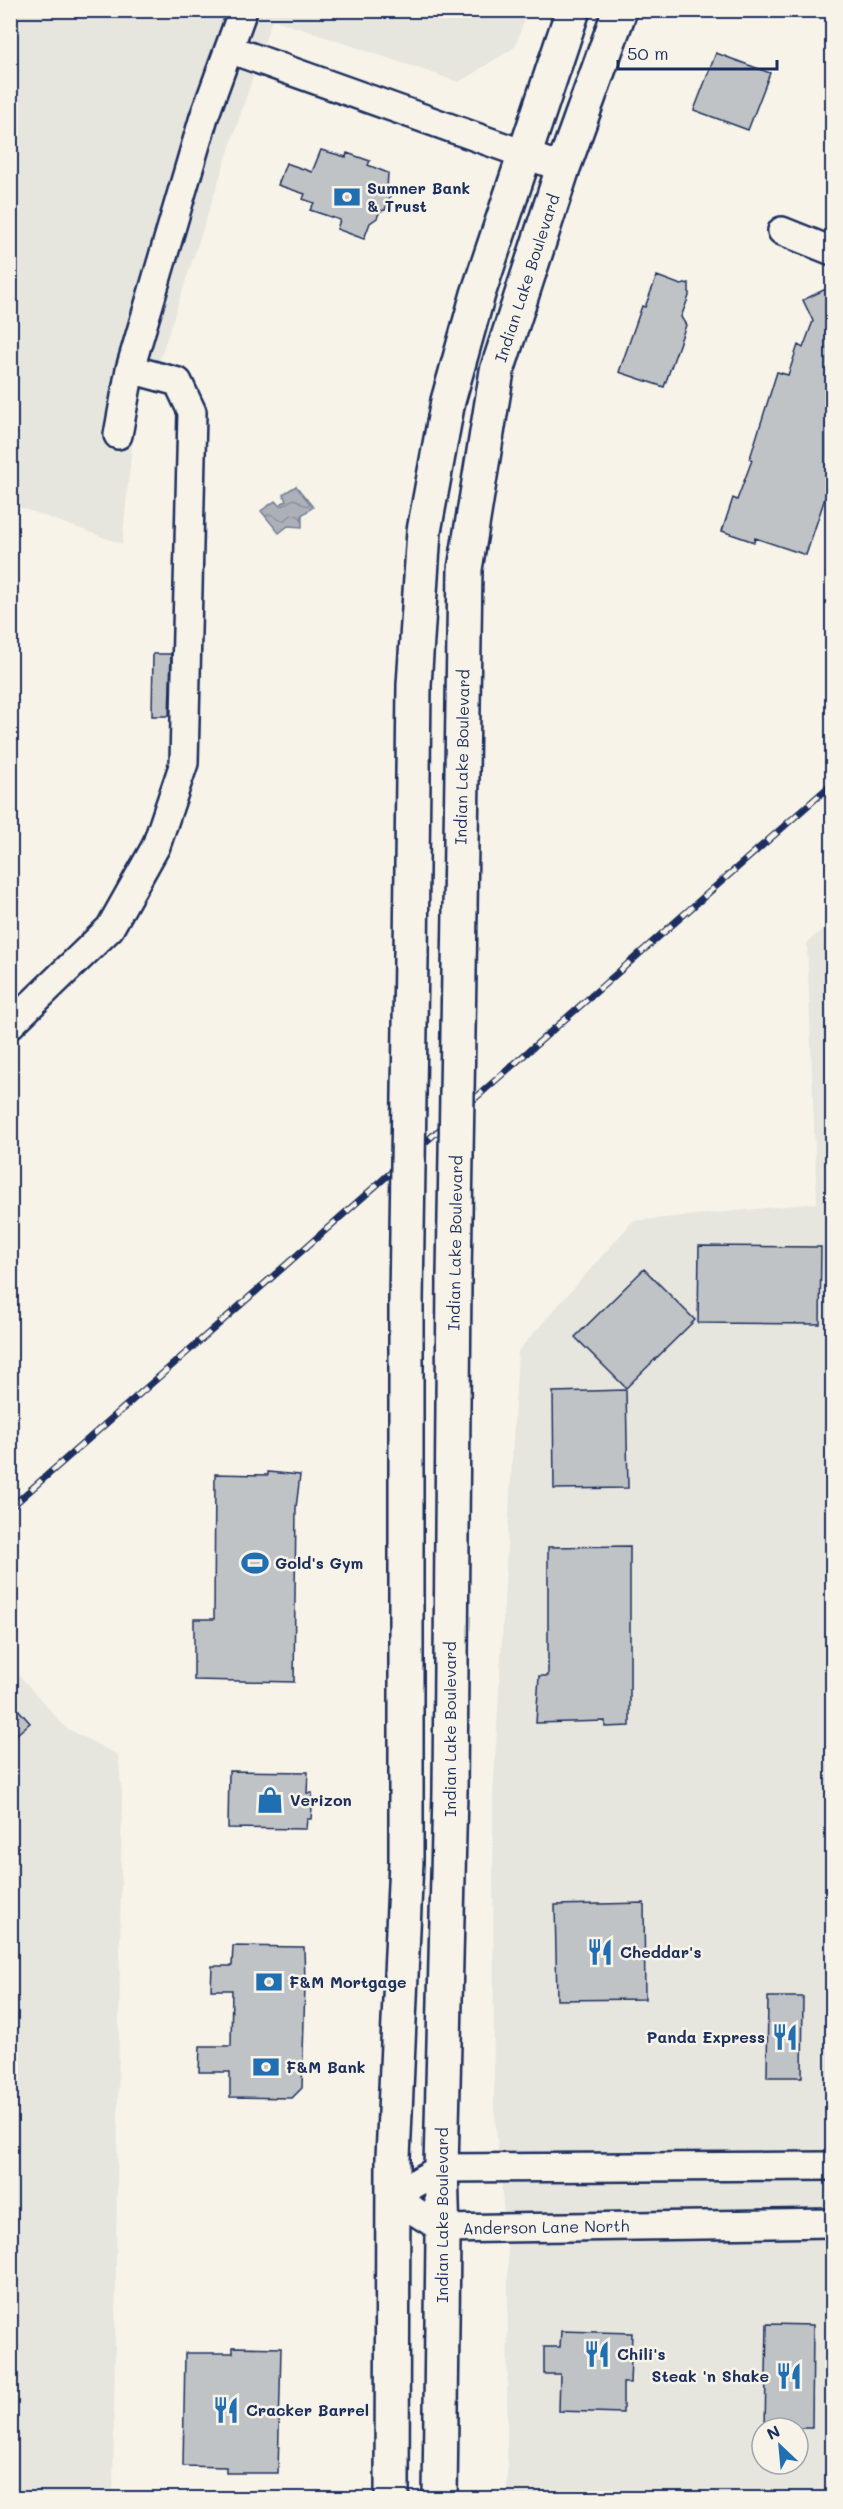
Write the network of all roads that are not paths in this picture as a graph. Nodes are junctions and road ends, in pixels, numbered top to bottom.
1 (243, 10) edge
2 (573, 10) edge
3 (620, 10) edge
4 (229, 50) junction
5 (525, 154) junction
6 (563, 168) junction
7 (782, 231) dead end
8 (832, 251) edge
9 (130, 369) junction
10 (118, 435) dead end
11 (10, 1026) edge
12 (832, 2166) edge
13 (441, 2168) junction
14 (392, 2197) junction
15 (832, 2223) edge
16 (442, 2229) junction
17 (392, 2499) edge
18 (440, 2499) edge

1 - 4 street
2 - 5 main road
3 - 6 main road, Indian Lake Boulevard
4 - 5 street
4 - 9 street
5 - 6 street
5 - 14 main road, bridge
6 - 13 main road, Indian Lake Boulevard, bridge
7 - 8 street
9 - 10 street
9 - 11 street
12 - 13 street
13 - 14 street
13 - 16 main road, Indian Lake Boulevard
14 - 16 street, Anderson Lane North
14 - 17 main road
15 - 16 street, Anderson Lane North
16 - 18 main road, Indian Lake Boulevard

